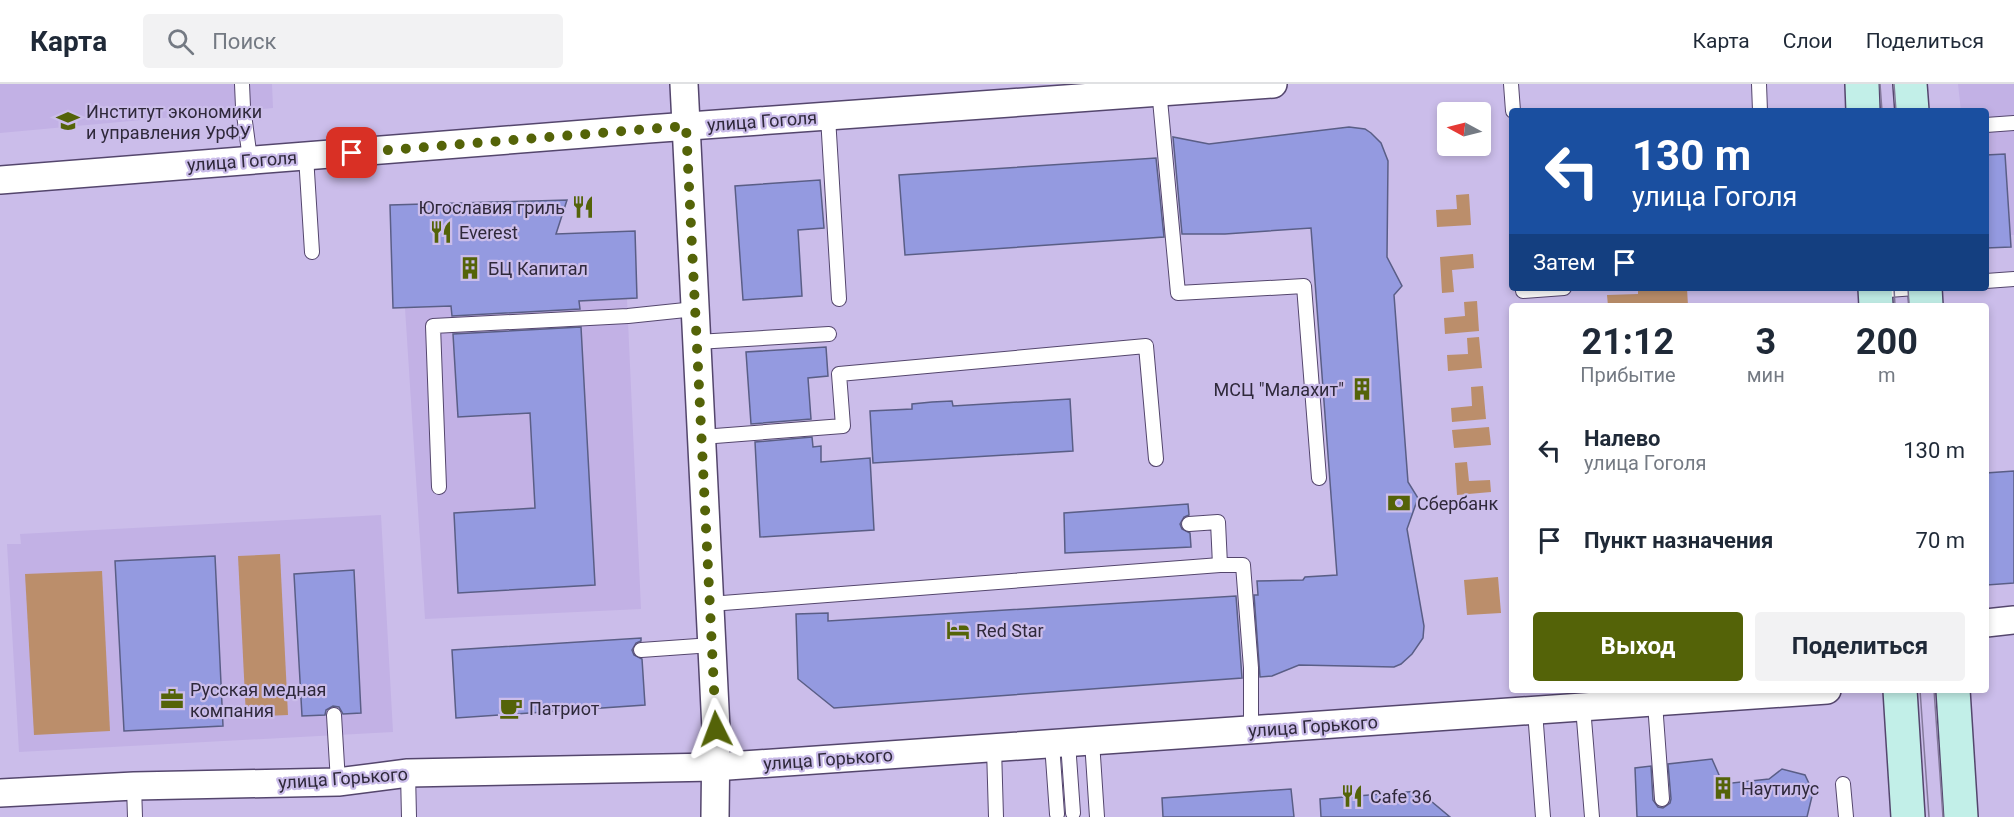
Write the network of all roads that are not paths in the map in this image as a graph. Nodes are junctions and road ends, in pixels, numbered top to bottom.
1 (242, 84) edge
2 (684, 84) edge
3 (1273, 84) edge
4 (1512, 84) edge
5 (1759, 84) edge
6 (1862, 84) edge
7 (1910, 84) edge
8 (1159, 88) edge
9 (1513, 108) edge
10 (1760, 108) edge
11 (1863, 108) edge
12 (1912, 108) edge
13 (828, 117) junction
14 (2014, 123) edge
15 (1989, 124) edge
16 (686, 126) junction
17 (306, 156) junction
18 (250, 159) junction
19 (0, 180) edge
20 (312, 252) dead end
21 (2014, 279) edge
22 (1989, 281) edge
23 (1898, 291) edge
24 (1875, 295) edge
25 (838, 299) dead end
26 (695, 309) junction
27 (829, 334) dead end
28 (697, 342) junction
29 (702, 437) junction
30 (1156, 459) dead end
31 (1318, 478) dead end
32 (439, 487) dead end
33 (1189, 524) dead end
34 (1220, 565) junction
35 (710, 604) junction
36 (2014, 620) edge
37 (1989, 623) edge
38 (712, 645) junction
39 (641, 650) dead end
40 (1745, 693) edge
41 (1900, 693) edge
42 (1953, 693) edge
43 (1690, 695) edge
44 (1655, 703) junction
45 (1583, 707) junction
46 (1535, 711) junction
47 (334, 715) dead end
48 (1251, 730) junction
49 (1071, 742) junction
50 (994, 747) junction
51 (714, 767) junction
52 (408, 773) junction
53 (338, 782) junction
54 (1844, 784) dead end
55 (134, 786) junction
56 (0, 793) edge
57 (1662, 799) dead end
58 (1073, 813) dead end
59 (1057, 814) dead end
60 (135, 817) edge
61 (409, 817) edge
62 (715, 817) edge
63 (996, 817) edge
64 (1097, 817) edge
65 (1543, 817) edge
66 (1592, 817) edge
67 (1846, 817) edge
68 (1908, 817) edge
69 (1961, 817) edge

1 - 18 lane
2 - 16 street
3 - 8 street, улица Гоголя
4 - 9 lane
5 - 10 lane
6 - 11 main road
7 - 12 main road
8 - 13 street, улица Гоголя
8 - 31 lane
13 - 16 street, улица Гоголя
13 - 25 lane
14 - 15 lane
16 - 17 street, улица Гоголя
16 - 26 street
17 - 18 street, улица Гоголя
17 - 20 lane
18 - 19 street, улица Гоголя
21 - 22 lane
23 - 24 lane
26 - 28 street
26 - 32 lane
27 - 28 lane
28 - 29 street
29 - 30 lane
29 - 35 street
33 - 34 lane
34 - 35 lane
34 - 48 lane
35 - 38 street
36 - 37 street
38 - 39 lane
38 - 51 street
40 - 43 street, улица Горького
41 - 68 main road
42 - 69 main road
43 - 44 street, улица Горького
44 - 45 street, улица Горького
44 - 57 lane
45 - 46 street, улица Горького
45 - 66 lane
46 - 48 street, улица Горького
46 - 65 lane
47 - 53 lane
48 - 49 street, улица Горького
49 - 50 street, улица Горького
49 - 58 lane
49 - 59 lane
49 - 64 lane
50 - 51 street, улица Горького
50 - 63 lane
51 - 52 street, улица Горького
51 - 62 street
52 - 53 street, улица Горького
52 - 61 lane
53 - 55 street, улица Горького
54 - 67 lane
55 - 56 street, улица Горького
55 - 60 lane

